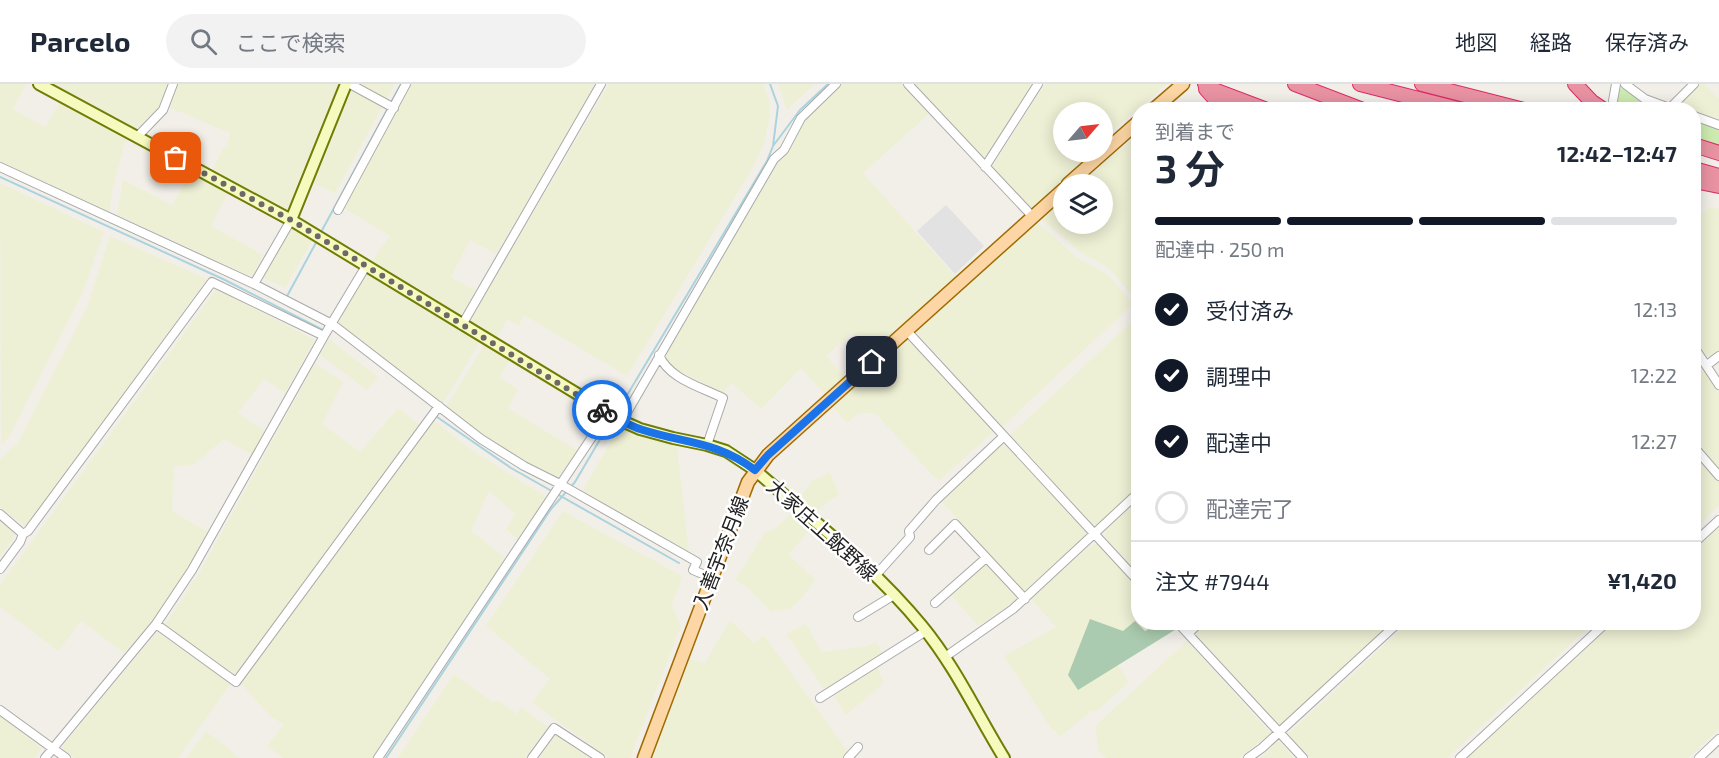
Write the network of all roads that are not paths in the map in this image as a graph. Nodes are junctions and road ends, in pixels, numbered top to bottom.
1 (39, 84) edge
2 (173, 84) edge
3 (348, 84) edge
4 (406, 84) edge
5 (601, 84) edge
6 (836, 84) edge
7 (908, 84) edge
8 (1038, 84) edge
9 (1183, 84) edge
10 (1203, 84) edge
11 (1295, 84) edge
12 (1360, 84) edge
13 (1422, 84) edge
14 (1575, 84) edge
15 (1616, 84) edge
16 (1625, 84) edge
17 (1694, 84) edge
18 (1162, 102) edge
19 (1218, 102) edge
20 (1246, 102) edge
21 (1342, 102) edge
22 (1430, 102) edge
23 (1493, 102) edge
24 (1592, 102) edge
25 (1609, 102) edge
26 (1653, 102) edge
27 (1679, 102) edge
28 (394, 108) junction
29 (1701, 119) edge
30 (1719, 125) edge
31 (1131, 131) edge
32 (137, 137) junction
33 (1701, 147) edge
34 (1719, 153) edge
35 (1701, 156) edge
36 (1719, 160) edge
37 (0, 167) edge
38 (985, 167) junction
39 (1701, 171) edge
40 (1080, 174) edge
41 (1719, 176) edge
42 (1701, 182) edge
43 (1719, 186) edge
44 (1053, 199) edge
45 (339, 210) dead end
46 (1033, 217) junction
47 (291, 220) junction
48 (366, 266) junction
49 (254, 284) junction
50 (332, 324) junction
51 (462, 325) junction
52 (906, 330) junction
53 (324, 336) junction
54 (659, 355) junction
55 (1719, 356) edge
56 (1701, 357) edge
57 (1707, 364) junction
58 (1719, 385) edge
59 (439, 406) junction
60 (608, 413) junction
61 (622, 421) junction
62 (1004, 436) junction
63 (707, 445) junction
64 (1701, 455) edge
65 (755, 470) junction
66 (1719, 476) edge
67 (560, 484) junction
68 (1131, 501) edge
69 (0, 514) edge
70 (1719, 520) edge
71 (23, 534) junction
72 (1096, 534) junction
73 (1701, 537) edge
74 (929, 550) dead end
75 (986, 558) junction
76 (0, 569) edge
77 (1131, 573) edge
78 (875, 576) junction
79 (712, 578) junction
80 (894, 595) junction
81 (1024, 599) junction
82 (935, 603) dead end
83 (858, 617) dead end
84 (156, 624) junction
85 (1184, 630) edge
86 (1192, 630) edge
87 (1390, 630) edge
88 (1599, 630) edge
89 (926, 631) junction
90 (1188, 634) junction
91 (945, 657) junction
92 (820, 698) dead end
93 (0, 710) edge
94 (1279, 732) junction
95 (1719, 739) edge
96 (858, 747) dead end
97 (53, 749) junction
98 (45, 758) edge
99 (66, 758) edge
100 (378, 758) edge
101 (532, 758) edge
102 (600, 758) edge
103 (644, 758) edge
104 (848, 758) edge
105 (1004, 758) edge
106 (1248, 758) edge
107 (1303, 758) edge
108 (1460, 758) edge
109 (1699, 758) edge

1 - 32 main road, 大家庄上飯野線
2 - 32 street
3 - 28 street
3 - 47 main road
4 - 28 street
5 - 51 street
6 - 54 street
7 - 38 street
8 - 38 street
9 - 18 main road
10 - 19 highway
10 - 20 highway
11 - 21 highway
12 - 22 highway
13 - 23 highway
14 - 24 highway
15 - 25 street
16 - 26 street
17 - 27 street
28 - 45 street
29 - 30 street
31 - 40 main road
32 - 47 main road, 大家庄上飯野線
33 - 34 highway
35 - 36 highway
37 - 49 street
38 - 46 street
39 - 41 highway
42 - 43 highway
44 - 46 main road, 入善宇奈月線
46 - 52 main road, 入善宇奈月線
47 - 48 main road, 大家庄上飯野線
47 - 49 street
48 - 50 street
48 - 51 main road, 大家庄上飯野線
49 - 50 street
50 - 53 street
50 - 59 street
51 - 60 main road, 大家庄上飯野線
52 - 62 street
52 - 65 main road, 入善宇奈月線
53 - 71 street
53 - 84 street
54 - 61 street
54 - 63 street
55 - 57 street
56 - 57 street
57 - 58 street
59 - 67 street
59 - 84 street
60 - 61 main road, 大家庄上飯野線
60 - 67 street
61 - 63 main road, 大家庄上飯野線
62 - 72 street
62 - 78 street
63 - 65 main road, 大家庄上飯野線
64 - 66 street
65 - 78 main road, 大家庄上飯野線
65 - 79 main road, 入善宇奈月線
67 - 79 street
67 - 100 street
68 - 72 street
69 - 71 street
70 - 73 street
71 - 76 street
72 - 77 street
72 - 81 street
74 - 75 street
75 - 81 street
75 - 82 street
78 - 80 main road, 大家庄上飯野線
79 - 103 main road, 入善宇奈月線
80 - 83 street
80 - 89 main road, 大家庄上飯野線
81 - 91 street
84 - 97 street
85 - 90 street
86 - 90 street
87 - 94 street
88 - 108 street
89 - 91 main road, 大家庄上飯野線
89 - 92 street
90 - 94 street
91 - 105 main road, 大家庄上飯野線
93 - 97 street
94 - 106 street
94 - 107 street
95 - 109 street
96 - 104 street
97 - 98 street
97 - 99 street
101 - 102 street

